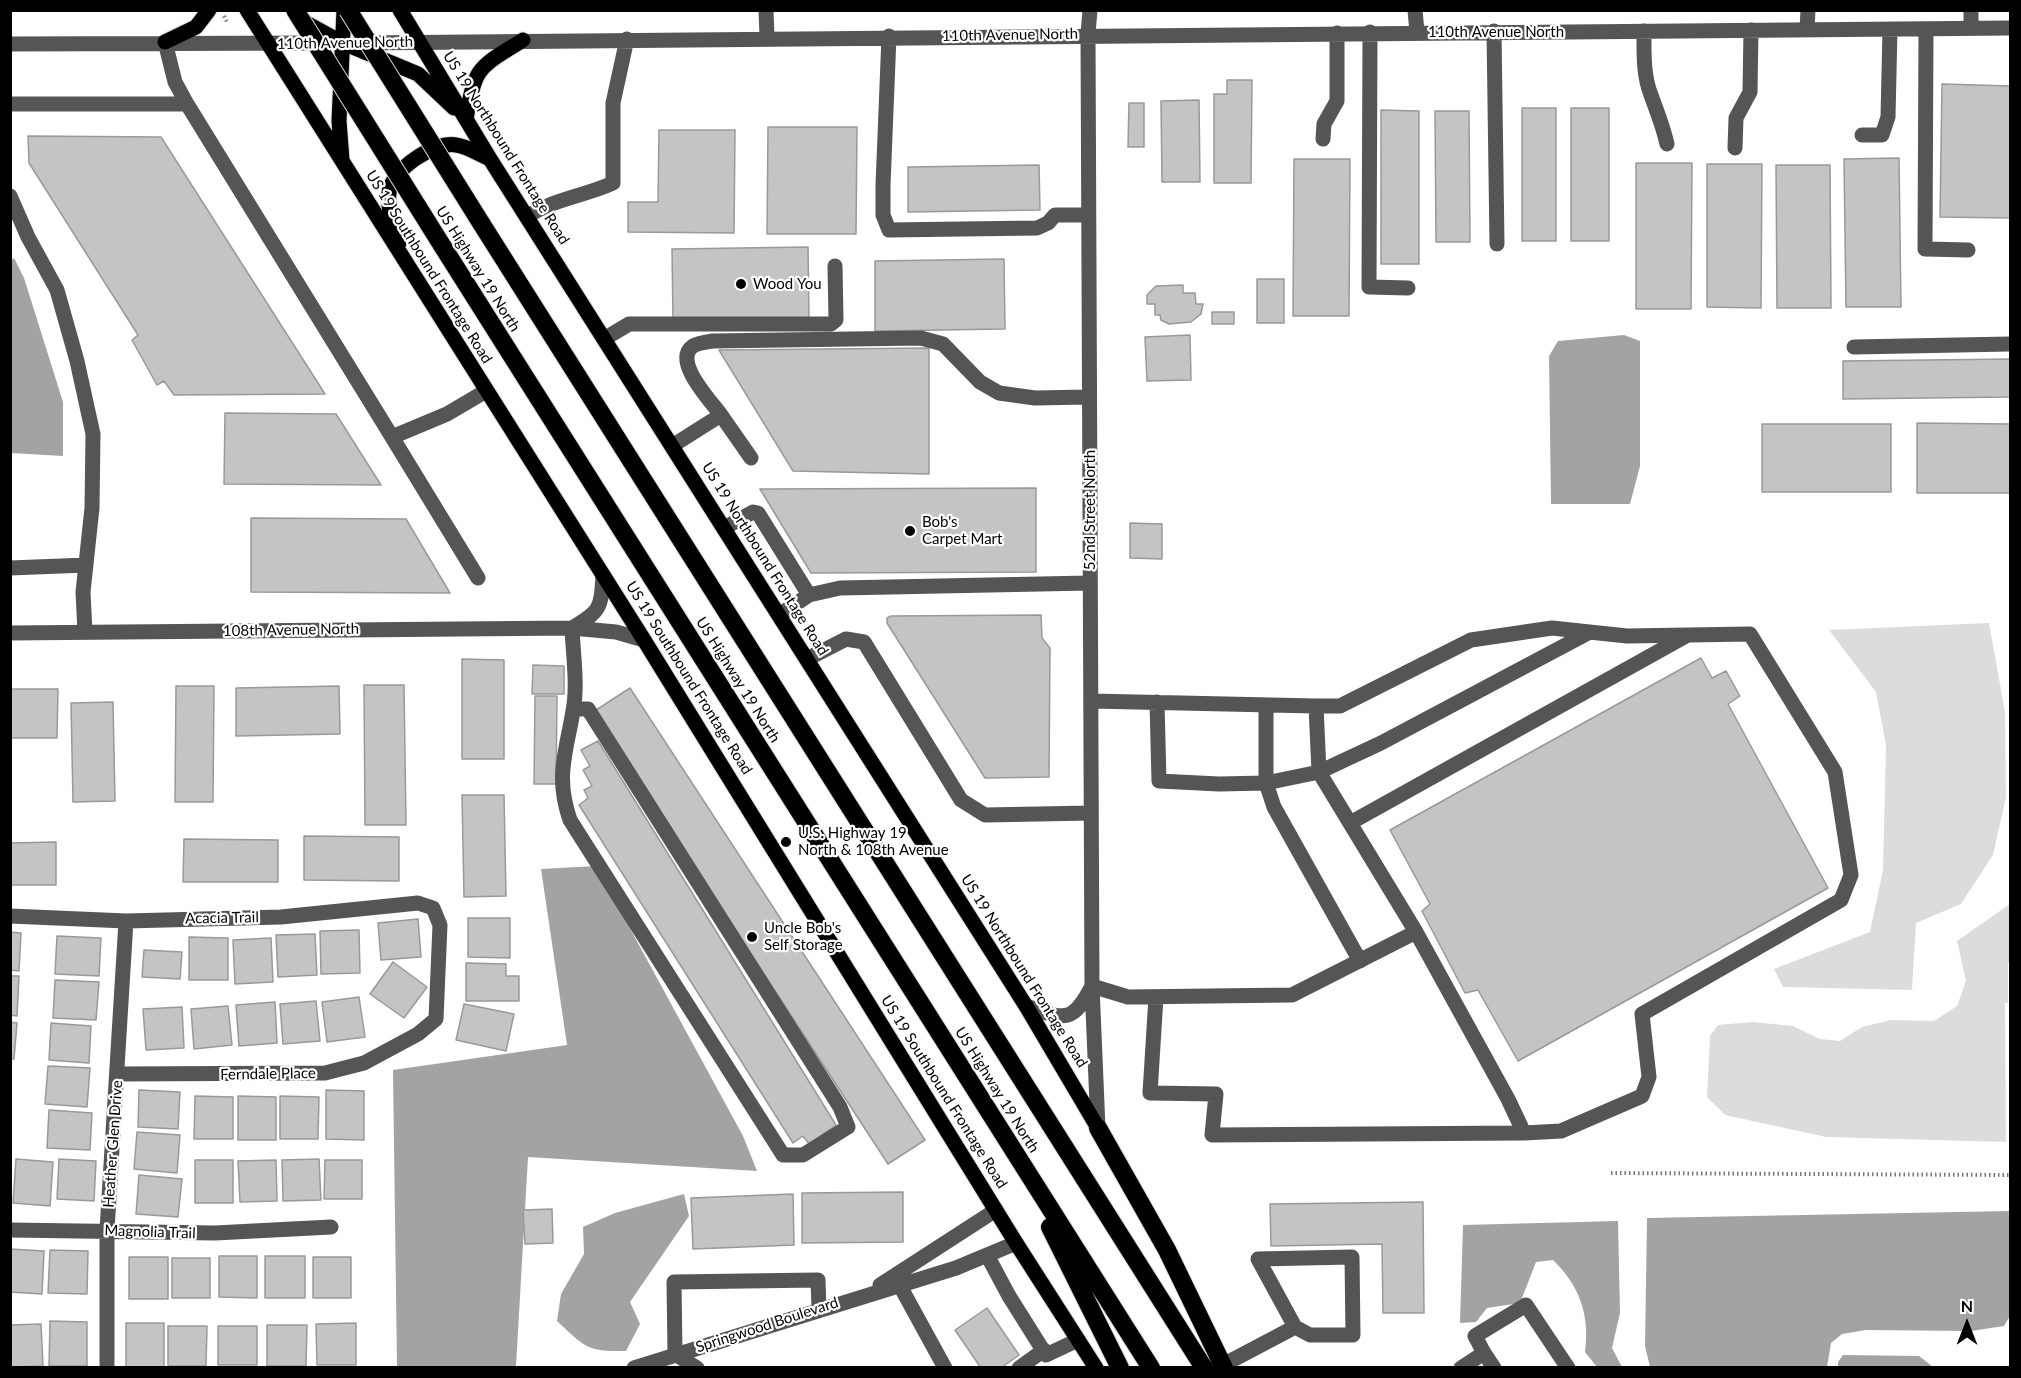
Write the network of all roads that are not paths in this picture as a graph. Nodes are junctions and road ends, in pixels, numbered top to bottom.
1 (208, 10) edge
2 (247, 10) edge
3 (287, 10) edge
4 (295, 10) edge
5 (346, 10) edge
6 (400, 10) edge
7 (766, 10) edge
8 (1090, 10) edge
9 (1415, 10) edge
10 (1808, 10) edge
11 (1971, 10) edge
12 (1971, 28) junction
13 (2010, 28) edge
14 (1807, 29) junction
15 (1890, 29) junction
16 (1926, 29) junction
17 (1644, 30) junction
18 (1751, 30) junction
19 (1370, 32) junction
20 (1417, 32) junction
21 (1494, 32) junction
22 (1337, 33) junction
23 (1088, 34) junction
24 (889, 36) junction
25 (767, 38) junction
26 (627, 39) junction
27 (523, 40) junction
28 (165, 42) junction
29 (420, 42) junction
30 (343, 43) junction
31 (10, 44) edge
32 (268, 44) junction
33 (10, 104) edge
34 (187, 104) junction
35 (466, 119) junction
36 (1862, 135) dead end
37 (1323, 139) dead end
38 (1667, 144) dead end
39 (1735, 148) dead end
40 (490, 159) junction
41 (342, 162) junction
42 (10, 196) edge
43 (1088, 215) junction
44 (527, 217) junction
45 (1497, 244) dead end
46 (1968, 250) dead end
47 (406, 265) junction
48 (835, 266) dead end
49 (1408, 288) dead end
50 (604, 339) junction
51 (2010, 344) edge
52 (1854, 347) dead end
53 (486, 391) junction
54 (1089, 397) junction
55 (721, 415) junction
56 (392, 437) junction
57 (672, 446) junction
58 (751, 458) dead end
59 (724, 528) junction
60 (86, 565) junction
61 (10, 568) edge
62 (603, 575) junction
63 (478, 578) dead end
64 (1090, 584) junction
65 (809, 595) junction
66 (779, 615) junction
67 (572, 628) junction
68 (85, 632) junction
69 (1590, 632) junction
70 (10, 633) edge
71 (1688, 635) junction
72 (644, 640) junction
73 (807, 659) junction
74 (1091, 701) junction
75 (1157, 702) junction
76 (1266, 705) junction
77 (1316, 706) junction
78 (574, 710) junction
79 (1319, 772) junction
80 (1266, 783) junction
81 (1091, 813) junction
82 (1350, 823) junction
83 (433, 908) joint
84 (10, 916) edge
85 (126, 921) junction
86 (1416, 932) junction
87 (1359, 961) junction
88 (1092, 986) junction
89 (1156, 997) junction
90 (1026, 1006) junction
91 (118, 1074) junction
92 (1098, 1128) junction
93 (1524, 1133) junction
94 (1006, 1139) junction
95 (996, 1210) junction
96 (331, 1227) dead end
97 (10, 1230) edge
98 (107, 1230) junction
99 (1016, 1243) junction
100 (987, 1255) junction
101 (899, 1284) junction
102 (867, 1294) junction
103 (819, 1309) junction
104 (1295, 1327) junction
105 (1078, 1340) junction
106 (1044, 1350) junction
107 (1484, 1353) junction
108 (675, 1354) junction
109 (1224, 1366) edge
110 (107, 1368) edge
111 (634, 1368) edge
112 (697, 1368) edge
113 (945, 1368) edge
114 (1019, 1368) edge
115 (1096, 1368) edge
116 (1120, 1368) edge
117 (1151, 1368) edge
118 (1204, 1368) edge
119 (1461, 1368) edge
120 (1494, 1368) edge
121 (1568, 1368) edge

1 - 28 main road
2 - 32 main road, US 19 Southbound Frontage Road
3 - 30 main road
4 - 94 highway, US Highway 19 North, bridge
5 - 30 main road
5 - 118 highway, US Highway 19 North, bridge
6 - 29 main road, US 19 Northbound Frontage Road
7 - 25 street
8 - 23 street, 52nd Street North
9 - 20 street
10 - 14 street
11 - 12 street
12 - 13 street, 110th Avenue North
12 - 16 street, 110th Avenue North
14 - 15 street, 110th Avenue North
14 - 18 street, 110th Avenue North
15 - 16 street, 110th Avenue North
15 - 36 street
16 - 46 street
17 - 18 street, 110th Avenue North
17 - 21 street, 110th Avenue North
17 - 38 street
18 - 39 street
19 - 20 street, 110th Avenue North
19 - 22 street, 110th Avenue North
19 - 49 street
20 - 21 street, 110th Avenue North
21 - 45 street
22 - 23 street, 110th Avenue North
22 - 37 street
23 - 24 street, 110th Avenue North
23 - 43 street, 52nd Street North
24 - 25 street, 110th Avenue North
24 - 43 street
25 - 26 street, 110th Avenue North
26 - 27 street, 110th Avenue North
26 - 44 street
27 - 29 street, 110th Avenue North
27 - 35 main road
28 - 31 street, 110th Avenue North
28 - 32 street, 110th Avenue North
28 - 34 street
29 - 30 street, 110th Avenue North
29 - 35 main road, US 19 Northbound Frontage Road
30 - 32 street, 110th Avenue North
30 - 35 main road
30 - 41 main road
32 - 41 main road, US 19 Southbound Frontage Road
33 - 34 street
34 - 56 street
35 - 40 main road, US 19 Northbound Frontage Road
40 - 44 main road, US 19 Northbound Frontage Road
40 - 47 main road
41 - 47 main road, US 19 Southbound Frontage Road
42 - 60 street
43 - 54 street, 52nd Street North
44 - 50 main road, US 19 Northbound Frontage Road
47 - 53 main road, US 19 Southbound Frontage Road
48 - 50 street
50 - 57 main road, US 19 Northbound Frontage Road
51 - 52 street
53 - 56 street
53 - 62 main road, US 19 Southbound Frontage Road
54 - 55 street
54 - 64 street, 52nd Street North
55 - 57 street
55 - 58 street
56 - 63 street
57 - 59 main road, US 19 Northbound Frontage Road
59 - 65 street
59 - 66 main road, US 19 Northbound Frontage Road
60 - 61 street
60 - 68 street
62 - 67 street
62 - 72 main road, US 19 Southbound Frontage Road
64 - 65 street
64 - 74 street, 52nd Street North
65 - 66 street
66 - 73 main road, US 19 Northbound Frontage Road
67 - 68 street, 108th Avenue North
67 - 72 street, 108th Avenue North
67 - 78 street
68 - 70 street, 108th Avenue North
69 - 71 street
69 - 77 street
69 - 79 street
71 - 82 street
71 - 93 street
72 - 95 main road, US 19 Southbound Frontage Road
73 - 81 street
73 - 90 main road, US 19 Northbound Frontage Road
74 - 75 street
74 - 81 street, 52nd Street North
75 - 76 street
75 - 80 street
76 - 77 street
76 - 80 street
77 - 79 street
78 - 78 street
79 - 80 street
79 - 82 street
80 - 87 street
81 - 88 street, 52nd Street North
82 - 86 street
83 - 85 street, Acacia Trail
83 - 91 street, Ferndale Place
84 - 85 street, Acacia Trail
85 - 91 street, Heather Glen Drive
86 - 87 street
86 - 93 street
87 - 89 street
88 - 89 street
88 - 90 street
88 - 92 street, 52nd Street North
89 - 93 street
90 - 92 main road, US 19 Northbound Frontage Road
91 - 98 street, Heather Glen Drive
92 - 109 highway
94 - 116 highway
94 - 117 highway, US Highway 19 North
95 - 99 main road, US 19 Southbound Frontage Road
95 - 102 street, Springwood Boulevard
96 - 98 street, Magnolia Trail
97 - 98 street, Magnolia Trail
98 - 110 street, Heather Glen Drive
99 - 100 street, Springwood Boulevard
99 - 105 main road, US 19 Southbound Frontage Road
100 - 101 street, Springwood Boulevard
100 - 106 street
101 - 102 street, Springwood Boulevard
101 - 113 street
102 - 103 street, Springwood Boulevard
103 - 108 street, Springwood Boulevard
103 - 108 street
104 - 104 street
104 - 109 street
105 - 106 street
105 - 115 main road, US 19 Southbound Frontage Road
106 - 114 street
107 - 119 street
107 - 120 street
107 - 121 street
108 - 111 street, Springwood Boulevard
108 - 112 street

